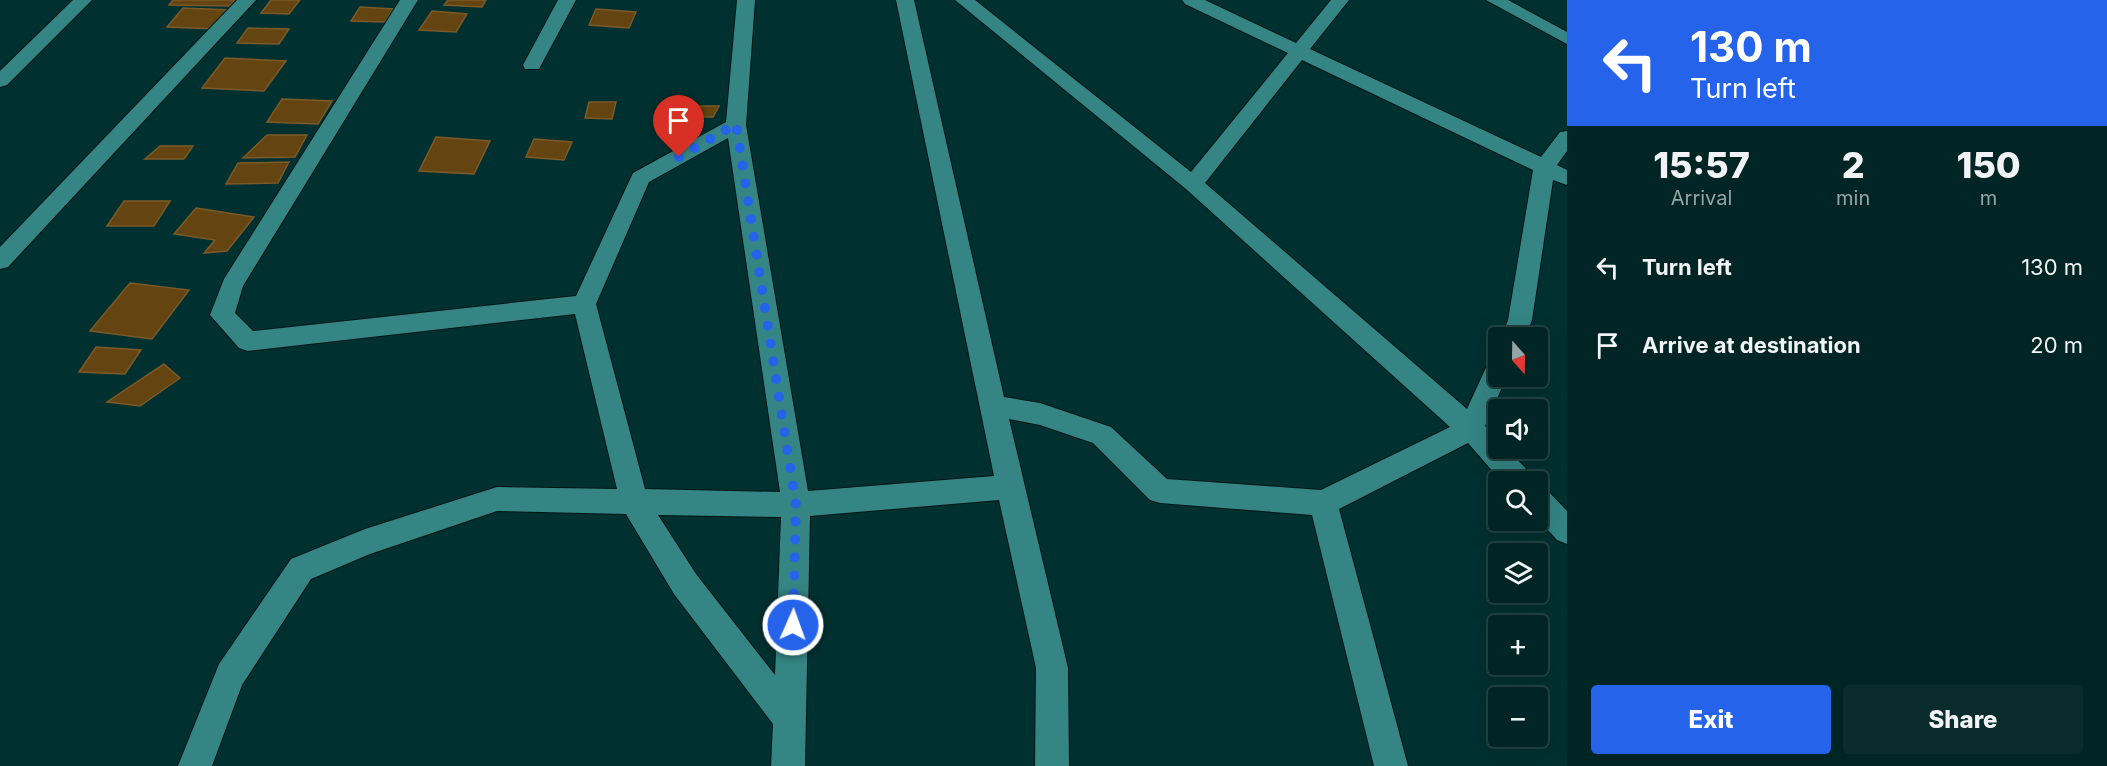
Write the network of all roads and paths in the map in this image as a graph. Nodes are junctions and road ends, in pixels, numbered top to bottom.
1 (83, 0) edge
2 (247, 0) edge
3 (409, 0) edge
4 (567, 0) edge
5 (746, 0) edge
6 (905, 0) edge
7 (964, 0) edge
8 (1191, 0) edge
9 (1340, 0) edge
10 (1495, 0) edge
11 (1567, 39) edge
12 (1299, 52) junction
13 (532, 65) dead end
14 (0, 81) edge
15 (736, 124) junction
16 (1567, 137) edge
17 (1544, 167) junction
18 (1567, 178) edge
19 (1193, 184) junction
20 (0, 261) edge
21 (584, 304) junction
22 (1517, 327) edge
23 (1490, 387) edge
24 (993, 406) junction
25 (1471, 429) junction
26 (1510, 471) edge
27 (1010, 487) junction
28 (634, 502) junction
29 (1323, 503) junction
30 (796, 505) junction
31 (1548, 511) edge
32 (1567, 531) edge
33 (790, 720) junction
34 (195, 766) edge
35 (788, 766) edge
36 (1052, 766) edge
37 (1390, 766) edge

1 - 14 street
2 - 20 street
3 - 21 street
4 - 13 street
5 - 15 street
6 - 24 street
7 - 19 street
8 - 12 street
9 - 12 street
10 - 11 street
12 - 17 street
12 - 19 street
15 - 21 street
15 - 30 street
16 - 17 street
17 - 18 street
17 - 22 street
19 - 25 street
21 - 28 street
23 - 25 street
24 - 27 street
24 - 29 street
25 - 26 street
25 - 29 street
27 - 30 street
27 - 36 street
28 - 30 street
28 - 33 street
28 - 34 street
29 - 37 street
30 - 33 street
31 - 32 street
33 - 35 street

